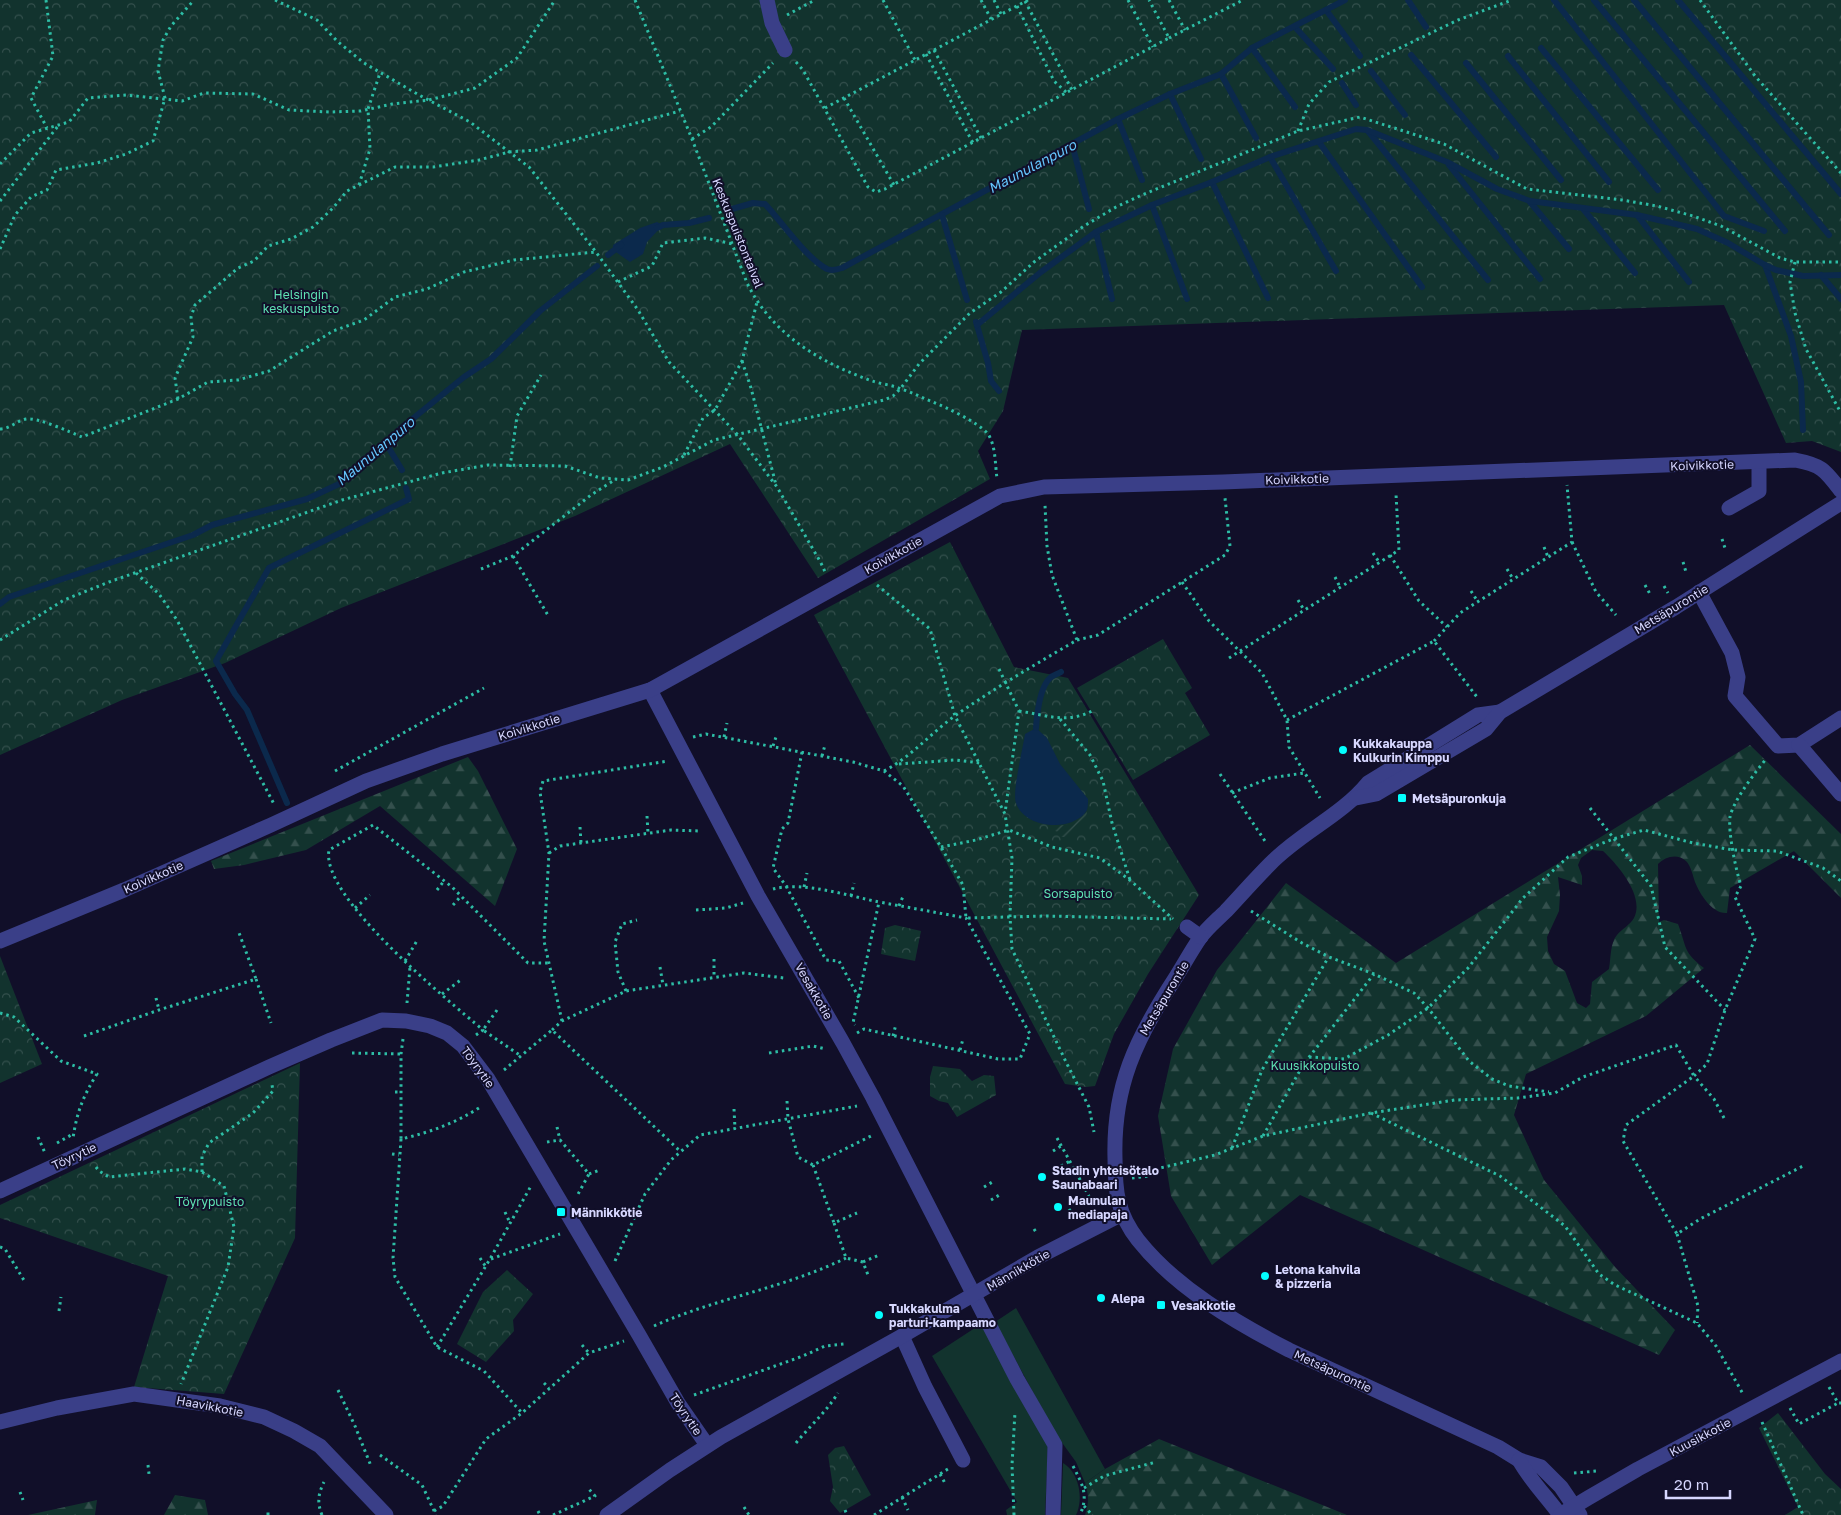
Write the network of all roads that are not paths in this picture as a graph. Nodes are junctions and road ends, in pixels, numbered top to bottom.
1 (767, 0) edge
2 (785, 50) road end
3 (1759, 463) junction
4 (1841, 491) edge
5 (1841, 503) edge
6 (1729, 508) dead end
7 (1699, 592) junction
8 (650, 690) junction
9 (1841, 718) edge
10 (1799, 745) junction
11 (1841, 794) edge
12 (1187, 927) road end
13 (1201, 937) junction
14 (0, 942) edge
15 (0, 1191) edge
16 (1122, 1214) junction
17 (974, 1294) junction
18 (902, 1336) junction
19 (1841, 1361) edge
20 (0, 1422) edge
21 (707, 1445) junction
22 (962, 1460) road end
23 (1519, 1460) junction
24 (1577, 1511) edge
25 (386, 1515) edge
26 (607, 1515) edge
27 (1053, 1515) edge
28 (1560, 1515) edge

1 - 2 street
3 - 4 street, Koivikkotie
3 - 6 street
3 - 8 street, Koivikkotie
5 - 7 street, Metsäpurontie
7 - 10 street
7 - 13 street, Metsäpurontie
8 - 14 street, Koivikkotie
8 - 17 street, Vesakkotie
9 - 10 street
10 - 11 street
12 - 13 street
13 - 16 street, Metsäpurontie
15 - 21 street, Töyrytie
16 - 17 street, Männikkötie
16 - 23 street, Metsäpurontie
17 - 18 street, Männikkötie
17 - 27 street, Vesakkotie
18 - 21 street, Männikkötie
18 - 22 street
19 - 24 street, Kuusikkotie
20 - 25 street, Haavikkotie
21 - 26 street, Männikkötie
23 - 24 street, Metsäpurontie
23 - 28 street, Metsäpurontie
24 - 28 street, Kuusikkotie

